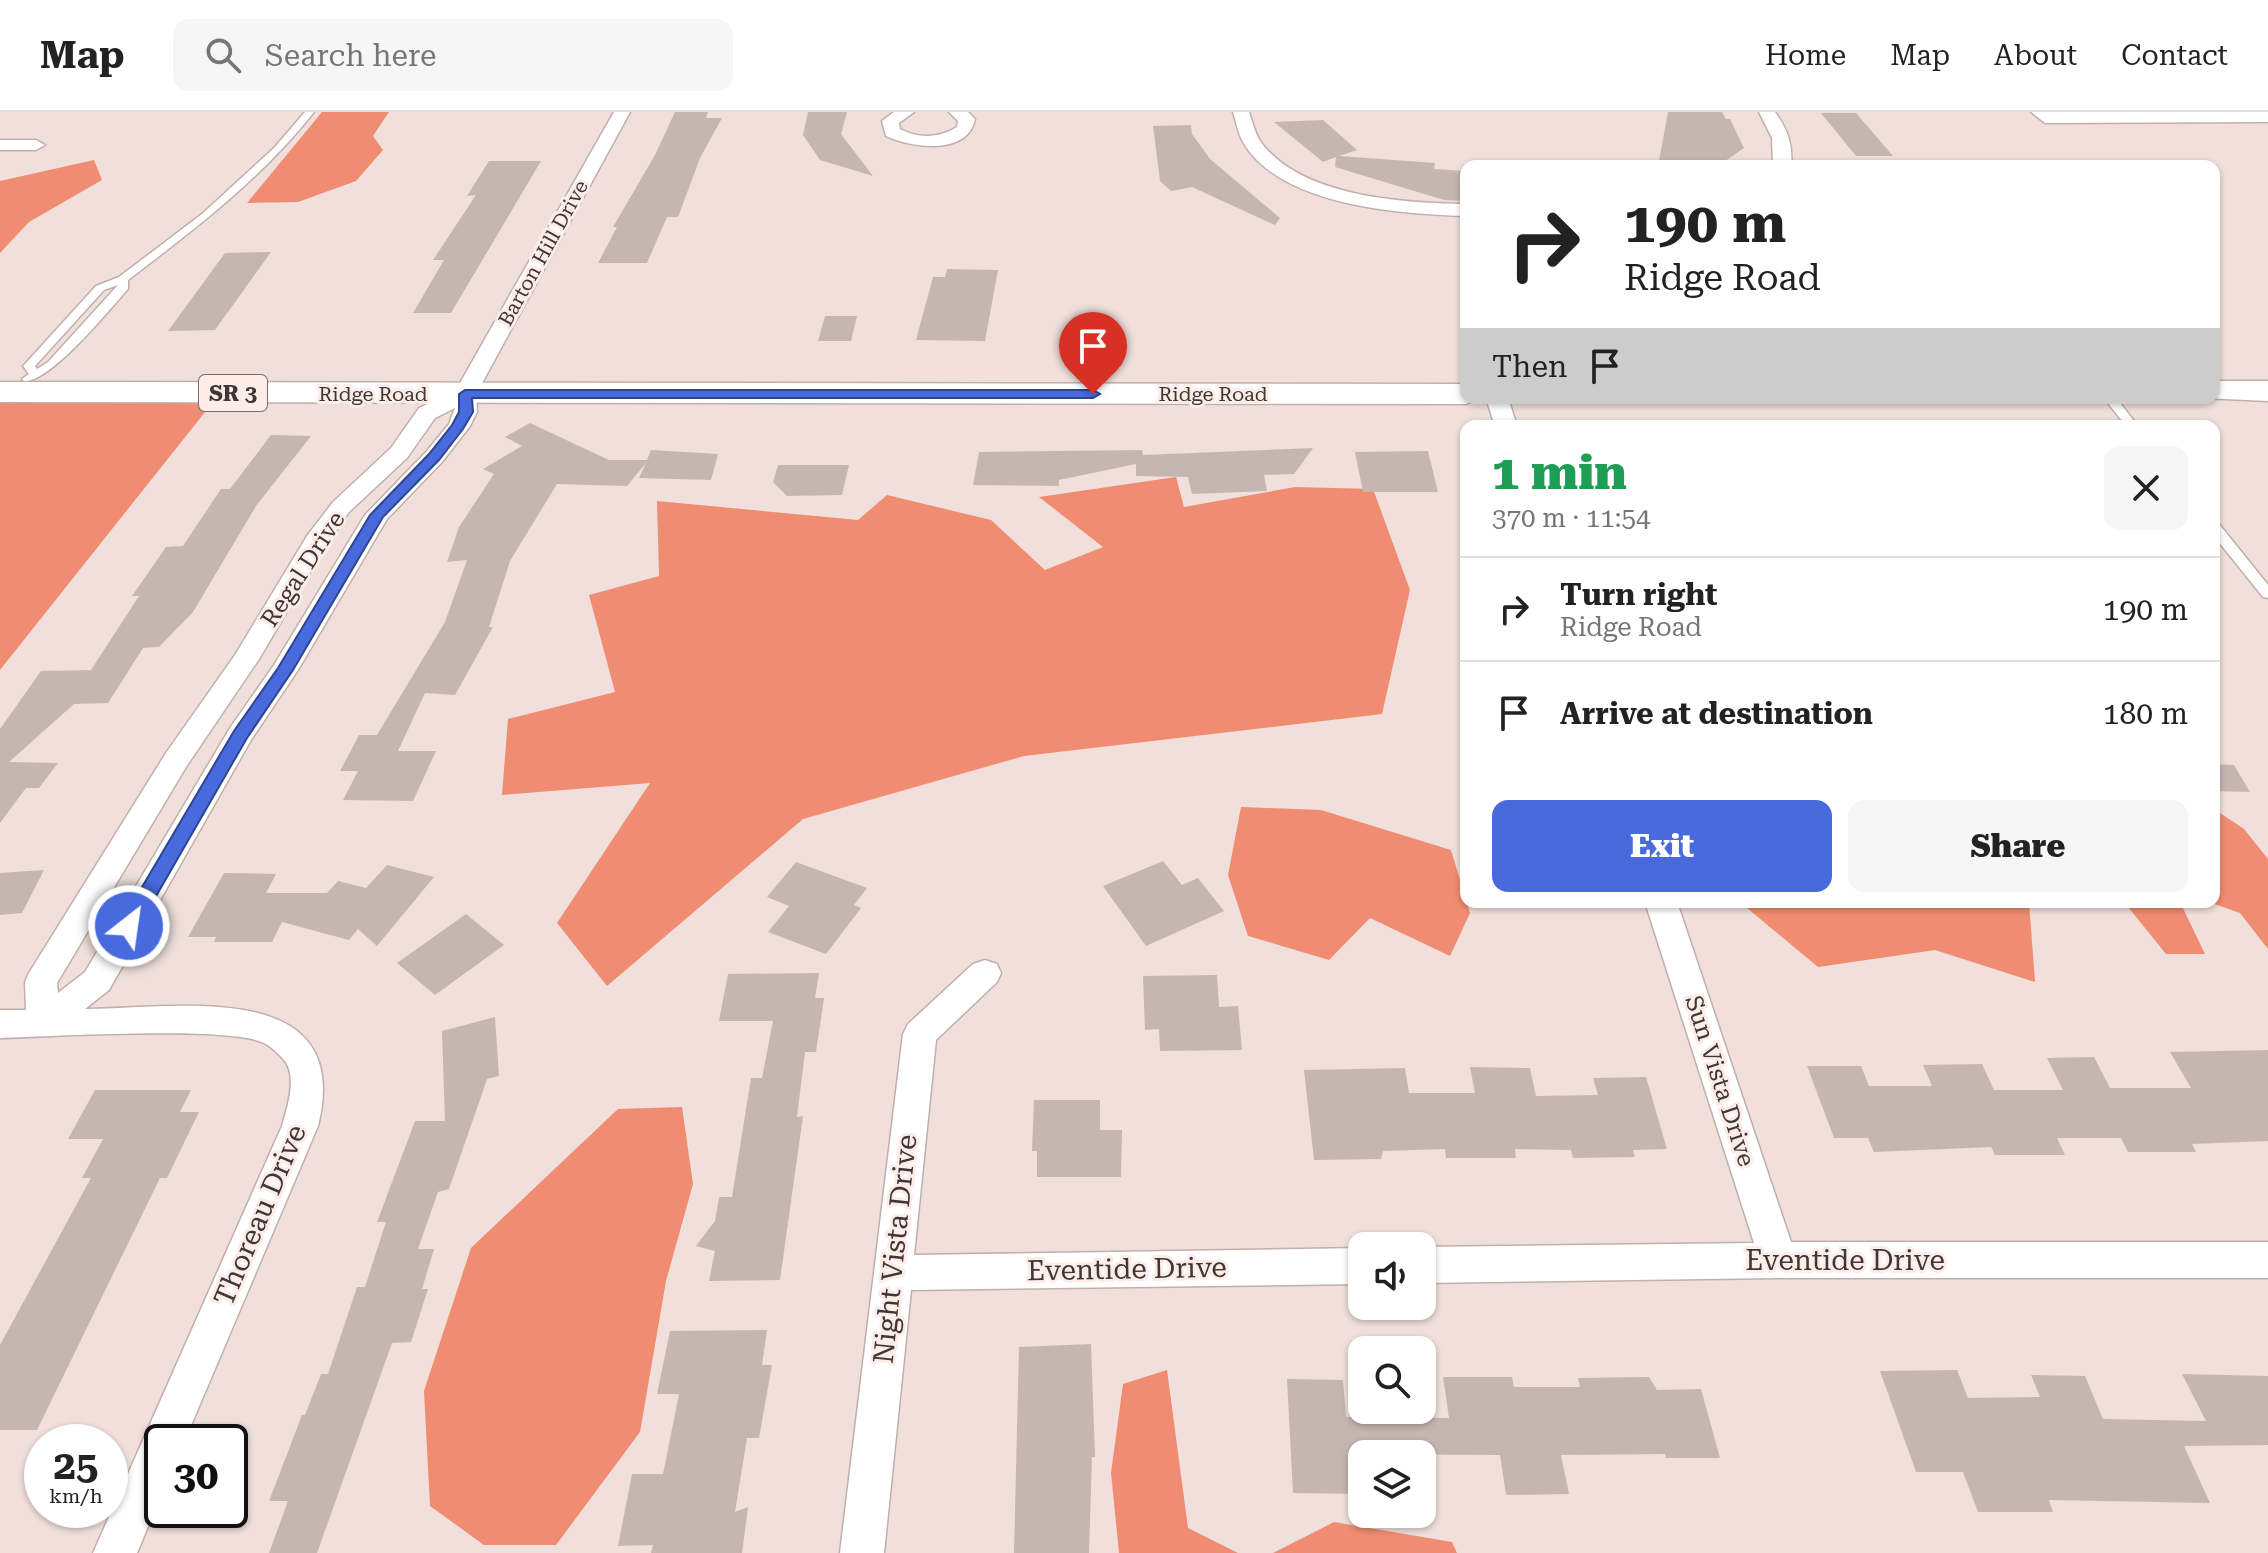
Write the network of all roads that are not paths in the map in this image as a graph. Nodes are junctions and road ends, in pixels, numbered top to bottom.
1 (310, 112) edge
2 (622, 112) edge
3 (906, 112) edge
4 (957, 112) edge
5 (1241, 112) edge
6 (1767, 112) edge
7 (2042, 115) edge
8 (2268, 117) edge
9 (0, 145) edge
10 (36, 145) dead end
11 (1783, 160) edge
12 (1460, 210) edge
13 (17, 386) edge
14 (2220, 391) edge
15 (2268, 391) edge
16 (465, 394) junction
17 (1460, 394) edge
18 (2115, 404) edge
19 (2127, 420) edge
20 (2220, 534) edge
21 (2268, 594) edge
22 (282, 598) junction
23 (327, 598) junction
24 (1663, 908) edge
25 (985, 973) dead end
26 (0, 1024) edge
27 (43, 1024) junction
28 (1778, 1260) junction
29 (2268, 1260) edge
30 (1436, 1265) edge
31 (1348, 1266) edge
32 (892, 1273) junction
33 (170, 1424) edge
34 (144, 1485) edge
35 (115, 1553) edge
36 (862, 1553) edge

1 - 13 lane
2 - 16 street, Barton Hill Drive
3 - 4 street
5 - 12 street
6 - 11 street
7 - 8 street
9 - 10 street
13 - 16 main road, Ridge Road / SR 3
14 - 15 main road
16 - 17 main road, Ridge Road / SR 3
16 - 22 street, Regal Drive
16 - 23 street, Regal Drive
18 - 19 lane
20 - 21 lane
22 - 23 street
22 - 27 street, Regal Drive
23 - 27 street, Regal Drive
24 - 28 street, Sun Vista Drive
25 - 32 street, Night Vista Drive
26 - 27 street, Thoreau Drive
27 - 33 street, Thoreau Drive
28 - 29 street, Eventide Drive
28 - 30 street, Eventide Drive
31 - 32 street, Eventide Drive
32 - 36 street, Night Vista Drive
34 - 35 street, Thoreau Drive

